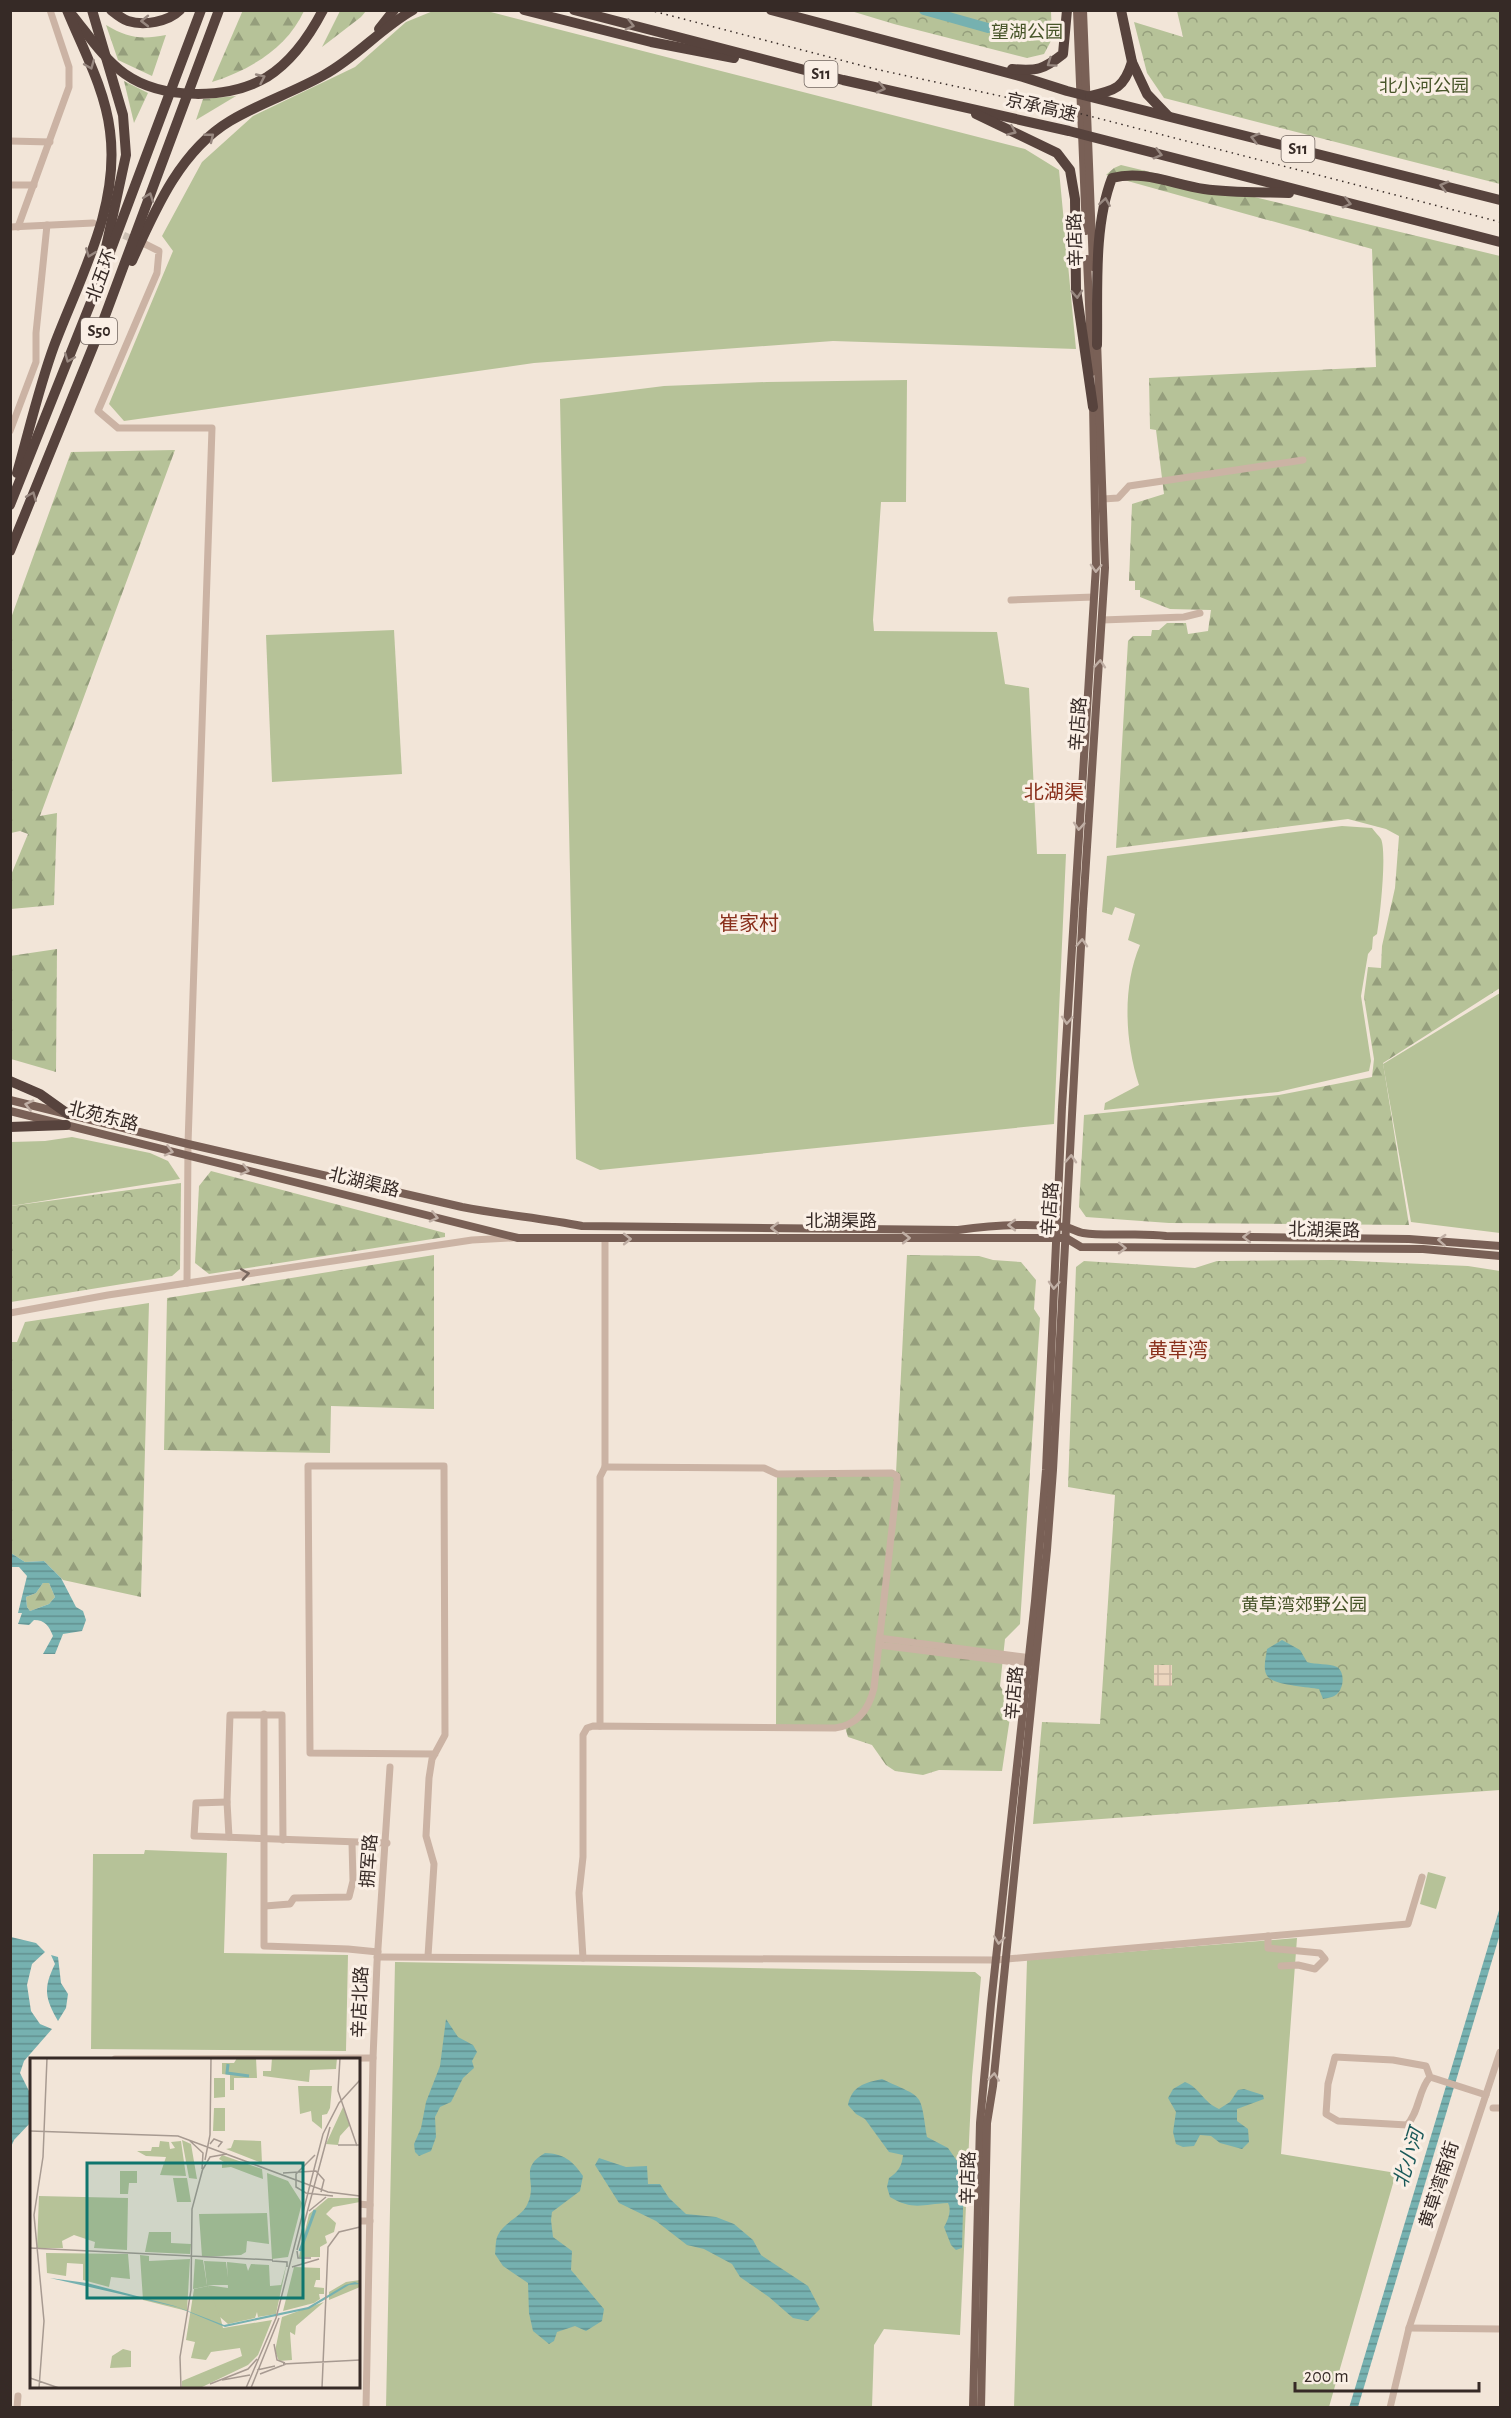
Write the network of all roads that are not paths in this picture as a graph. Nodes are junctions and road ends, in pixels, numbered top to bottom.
1 (50, 10) edge
2 (68, 10) edge
3 (111, 10) edge
4 (180, 10) edge
5 (201, 10) edge
6 (219, 10) edge
7 (323, 10) edge
8 (413, 10) edge
9 (524, 10) edge
10 (574, 10) edge
11 (771, 10) edge
12 (791, 10) edge
13 (1067, 10) edge
14 (1077, 10) edge
15 (1083, 10) edge
16 (1121, 10) edge
17 (394, 11) edge
18 (94, 16) edge
19 (837, 27) junction
20 (359, 52) junction
21 (1132, 62) junction
22 (985, 67) junction
23 (843, 80) junction
24 (1093, 98) junction
25 (960, 106) junction
26 (1168, 116) junction
27 (10, 141) edge
28 (50, 142) junction
29 (10, 185) edge
30 (34, 185) junction
31 (1312, 194) junction
32 (1500, 200) edge
33 (93, 223) dead end
34 (46, 225) junction
35 (14, 227) edge
36 (1500, 242) edge
37 (145, 244) tunnel mouth
38 (95, 292) junction
39 (99, 332) junction
40 (1099, 340) junction
41 (1093, 406) junction
42 (10, 431) edge
43 (1303, 460) dead end
44 (10, 494) edge
45 (1103, 499) junction
46 (10, 505) edge
47 (10, 551) edge
48 (1094, 597) junction
49 (1011, 600) dead end
50 (1200, 613) dead end
51 (1102, 620) junction
52 (1088, 700) junction
53 (1097, 700) junction
54 (10, 1081) edge
55 (10, 1100) edge
56 (10, 1111) edge
57 (67, 1120) junction
58 (10, 1128) edge
59 (188, 1144) junction
60 (188, 1155) junction
61 (1056, 1227) junction
62 (1067, 1227) junction
63 (518, 1238) junction
64 (1061, 1238) junction
65 (604, 1239) junction
66 (1500, 1246) edge
67 (1500, 1256) edge
68 (187, 1283) junction
69 (10, 1313) edge
70 (605, 1467) junction
71 (879, 1642) junction
72 (1031, 1661) junction
73 (264, 1714) junction
74 (600, 1726) junction
75 (435, 1754) junction
76 (390, 1767) dead end
77 (227, 1802) junction
78 (229, 1837) junction
79 (264, 1840) junction
80 (283, 1840) junction
81 (352, 1843) junction
82 (387, 1843) junction
83 (1422, 1877) dead end
84 (265, 1906) junction
85 (1268, 1936) junction
86 (378, 1955) junction
87 (428, 1956) junction
88 (583, 1958) junction
89 (1001, 1960) junction
90 (1281, 1966) dead end
91 (1500, 2052) edge
92 (360, 2058) edge
93 (373, 2058) junction
94 (1430, 2077) junction
95 (1486, 2096) junction
96 (360, 2204) edge
97 (370, 2205) junction
98 (360, 2221) edge
99 (370, 2221) junction
100 (1409, 2328) junction
101 (1500, 2329) edge
102 (363, 2380) edge
103 (18, 2396) dead end
104 (17, 2408) edge
105 (366, 2408) edge
106 (973, 2408) edge
107 (981, 2408) edge
108 (1390, 2408) edge

1 - 28 street
2 -> 7 highway
2 -> 44 highway
4 -> 3 highway
5 - 38 highway, 北五环 / S50
39 -> 6 highway, 北五环 / S50
8 - 20 highway
9 - 23 highway
10 -> 23 highway, 京承高速 / S11
11 - 19 highway, 京承高速 / S11
12 - 19 highway
13 -> 22 highway
14 - 41 main road, 辛店路
15 - 40 main road, 辛店路
16 - 21 highway
17 - 20 highway
18 - 38 highway
19 - 22 highway, 京承高速 / S11
39 -> 20 highway
21 - 24 highway
21 - 26 highway
22 - 24 highway, 京承高速 / S11
23 -> 25 highway, 京承高速 / S11
24 - 26 highway, 京承高速 / S11
25 -> 31 highway, 京承高速 / S11
25 -> 41 highway
32 -> 26 highway, 京承高速 / S11
27 - 28 street
28 - 30 street
29 - 30 street
30 - 35 street
31 -> 36 highway, 京承高速 / S11
40 -> 31 highway
33 - 34 street
34 - 35 street
34 - 42 street
37 - 59 street
38 -> 46 highway, 北五环 / S50
47 -> 39 highway, 北五环 / S50
40 - 45 main road, 辛店路
41 -> 48 main road, 辛店路
43 - 45 street
45 - 51 main road, 辛店路
48 - 49 street
48 - 52 main road, 辛店路
50 - 51 street
53 -> 51 main road, 辛店路
52 - 53 main road
52 -> 61 main road, 辛店路
62 -> 53 main road, 辛店路
54 - 57 highway
57 -> 55 main road, 北苑东路
56 - 57 main road, 北苑东路
57 - 58 highway
57 - 59 main road, 北苑东路
57 -> 60 main road, 北苑东路
59 - 60 street
61 -> 59 main road, 北湖渠路
60 -> 63 main road, 北湖渠路
60 - 68 street
61 - 62 main road, 北湖渠路
61 - 64 main road, 辛店路
62 - 64 main road, 辛店路
66 -> 62 main road, 北湖渠路
63 - 65 main road, 北湖渠路
68 -> 63 street
65 -> 64 main road, 北湖渠路
64 -> 67 main road, 北湖渠路
64 - 72 main road, 辛店路
65 - 70 street
68 - 69 street
70 - 71 street
70 - 74 street
71 - 72 street
71 - 74 street
72 - 89 main road, 辛店路
73 - 77 street
73 - 79 street
73 - 80 street
74 - 88 street
75 - 75 street
75 - 87 street
76 - 82 street, 拥军路
77 - 78 street
77 - 78 street
78 - 79 street
79 - 80 street
79 - 84 street
80 - 81 street
81 - 82 street
81 - 84 street
82 - 86 street, 拥军路
83 - 85 street
84 - 86 street
85 - 89 street
85 - 90 street
86 - 87 street
86 - 93 street, 辛店北路
87 - 88 street
88 - 89 street
89 - 106 main road, 辛店路
107 -> 89 main road, 辛店路
91 - 95 street, 黄草湾南街
92 - 93 street
93 - 97 street, 辛店北路
94 - 94 street
94 - 95 street
95 - 100 street, 黄草湾南街
96 - 97 street
97 - 99 street, 辛店北路
98 - 99 street
99 - 102 street, 辛店北路
100 - 101 street
100 - 108 street, 黄草湾南街
102 - 105 street, 辛店北路
103 - 104 street

